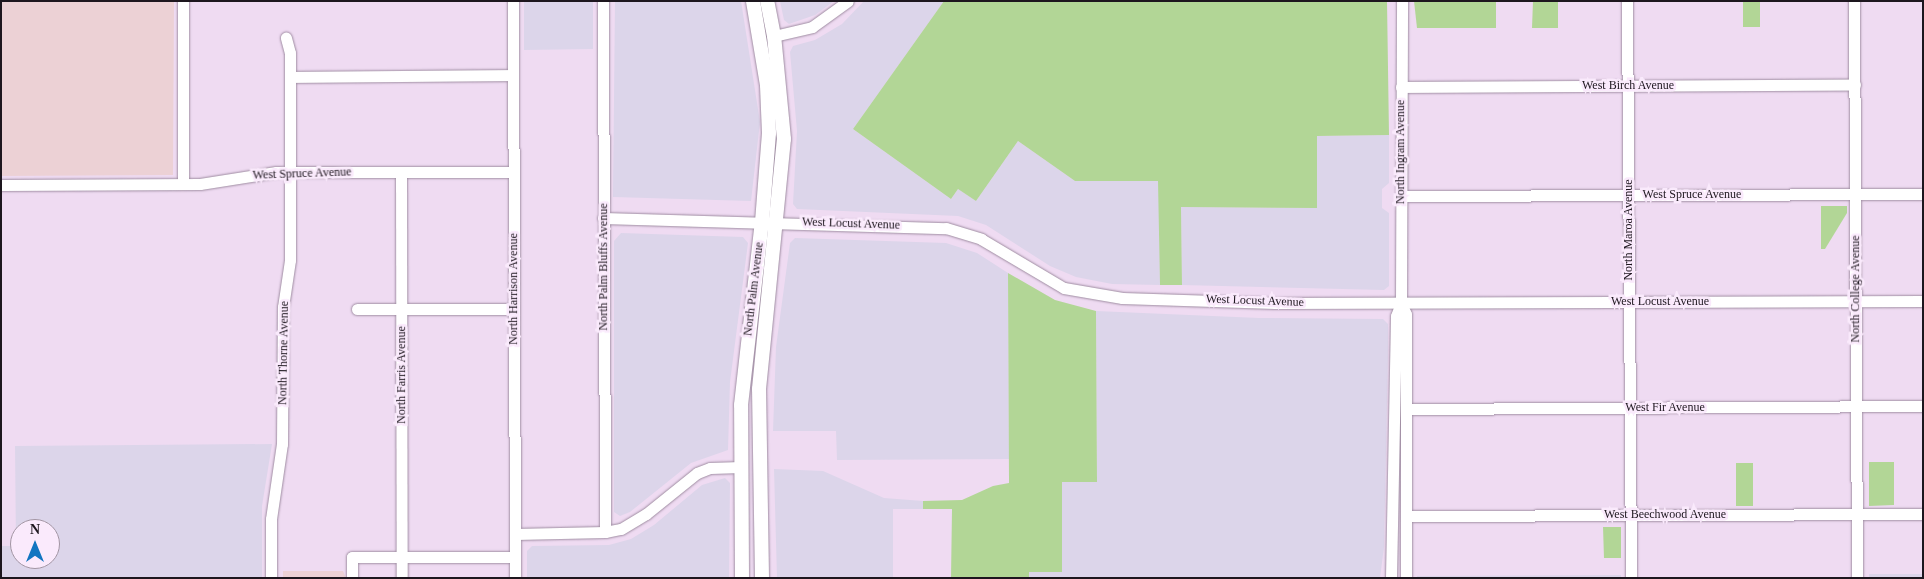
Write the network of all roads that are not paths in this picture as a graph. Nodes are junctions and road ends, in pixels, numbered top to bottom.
1 (183, 1) edge
2 (513, 1) edge
3 (603, 1) edge
4 (753, 1) edge
5 (760, 1) edge
6 (767, 1) edge
7 (848, 1) edge
8 (1402, 1) edge
9 (1627, 1) edge
10 (1854, 1) edge
11 (774, 36) junction
12 (286, 38) dead end
13 (513, 75) junction
14 (290, 77) junction
15 (1854, 85) junction
16 (1628, 86) junction
17 (1401, 87) junction
18 (290, 172) junction
19 (401, 172) junction
20 (514, 172) junction
21 (184, 184) junction
22 (1, 185) edge
23 (1855, 194) junction
24 (1923, 194) edge
25 (1628, 195) junction
26 (1402, 196) junction
27 (604, 218) junction
28 (769, 222) junction
29 (1856, 301) junction
30 (1923, 301) edge
31 (1629, 302) junction
32 (1401, 303) junction
33 (402, 308) junction
34 (358, 309) dead end
35 (514, 309) junction
36 (743, 378) junction
37 (1923, 406) edge
38 (1856, 407) junction
39 (1630, 408) junction
40 (1407, 409) junction
41 (741, 467) junction
42 (760, 470) junction
43 (1393, 491) junction
44 (1857, 514) junction
45 (1923, 514) edge
46 (1631, 515) junction
47 (1406, 516) junction
48 (605, 532) junction
49 (515, 534) junction
50 (402, 557) junction
51 (515, 557) junction
52 (762, 558) junction
53 (1406, 563) junction
54 (271, 578) edge
55 (352, 578) edge
56 (402, 578) edge
57 (515, 578) edge
58 (742, 578) edge
59 (762, 578) edge
60 (1391, 578) edge
61 (1406, 578) edge
62 (1631, 578) edge
63 (1857, 578) edge

1 - 21 street
2 - 13 street, North Harrison Avenue
3 - 27 street, North Palm Bluffs Avenue
4 - 28 main road, North Palm Avenue
5 - 11 main road
6 - 11 main road, North Palm Avenue
7 - 11 street
8 - 17 street, North Ingram Avenue
9 - 16 street, North Maroa Avenue
10 - 15 street, North College Avenue
11 - 28 main road, North Palm Avenue
12 - 14 street, North Thorne Avenue
13 - 14 street
13 - 20 street, North Harrison Avenue
14 - 18 street, North Thorne Avenue
15 - 16 street, West Birch Avenue
15 - 23 street, North College Avenue
16 - 17 street, West Birch Avenue
16 - 25 street, North Maroa Avenue
17 - 26 street, North Ingram Avenue
18 - 19 street, West Spruce Avenue
18 - 21 street, West Spruce Avenue
18 - 54 street, North Thorne Avenue
19 - 20 street, West Spruce Avenue
19 - 33 street, North Farris Avenue
20 - 35 street, North Harrison Avenue
21 - 22 street, West Spruce Avenue
23 - 24 street, West Spruce Avenue
23 - 25 street, West Spruce Avenue
23 - 29 street, North College Avenue
25 - 26 street, West Spruce Avenue
25 - 31 street, North Maroa Avenue
26 - 32 street, North Ingram Avenue
27 - 28 street, West Locust Avenue
27 - 48 street, North Palm Bluffs Avenue
28 - 32 street, West Locust Avenue
28 - 36 main road, North Palm Avenue
28 - 42 main road, North Palm Avenue
29 - 30 street, West Locust Avenue
29 - 31 street, West Locust Avenue
29 - 38 street, North College Avenue
31 - 32 street, West Locust Avenue
31 - 39 street, North Maroa Avenue
32 - 40 street, North Ingram Avenue
32 - 43 street, North Ingram Avenue
33 - 34 street
33 - 35 street
33 - 50 street, North Farris Avenue
35 - 49 street, North Harrison Avenue
36 - 41 main road, North Palm Avenue
36 - 42 main road
37 - 38 street, West Fir Avenue
38 - 39 street, West Fir Avenue
38 - 44 street, North College Avenue
39 - 40 street, West Fir Avenue
39 - 46 street, North Maroa Avenue
40 - 47 street, North Ingram Avenue
41 - 48 street
41 - 52 main road
41 - 58 main road, North Palm Avenue
42 - 52 main road, North Palm Avenue
43 - 53 street
43 - 60 street, North Ingram Avenue
44 - 45 street, West Beechwood Avenue
44 - 46 street, West Beechwood Avenue
44 - 63 street, North College Avenue
46 - 47 street, West Beechwood Avenue
46 - 62 street, North Maroa Avenue
47 - 53 street, North Ingram Avenue
48 - 49 street
49 - 51 street, North Harrison Avenue
50 - 51 street
50 - 55 street
50 - 56 street, North Farris Avenue
51 - 57 street, North Harrison Avenue
52 - 59 main road, North Palm Avenue
53 - 61 street, North Ingram Avenue

